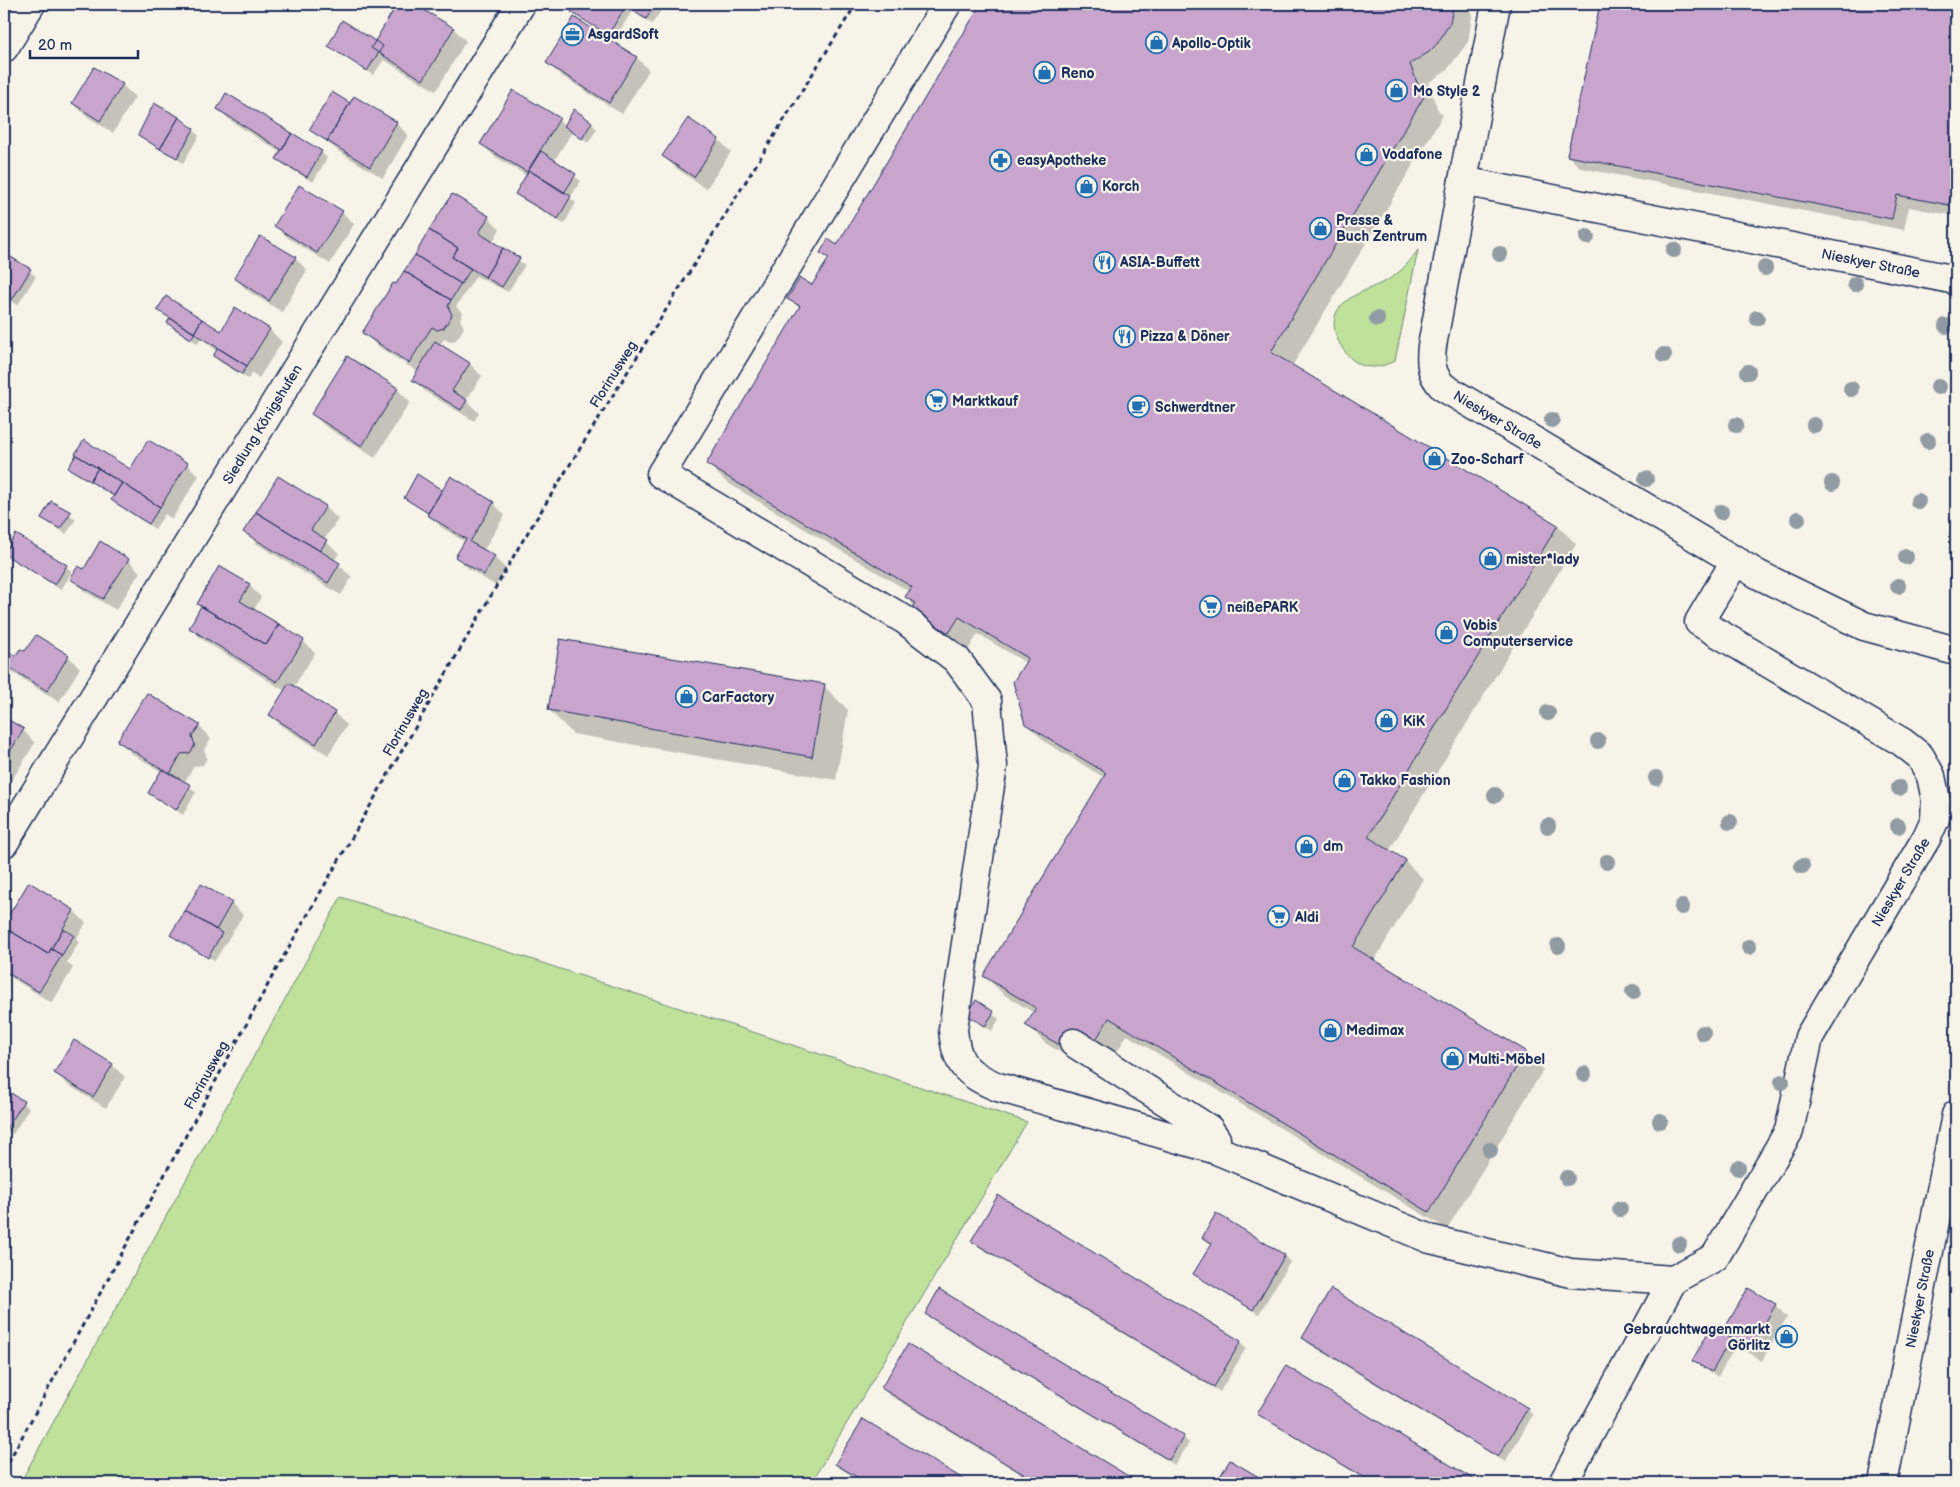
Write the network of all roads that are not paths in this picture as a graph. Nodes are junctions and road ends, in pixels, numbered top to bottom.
1 (31, 4) edge
2 (520, 4) edge
3 (947, 4) edge
4 (1496, 4) edge
5 (4, 48) edge
6 (1462, 181) junction
7 (1956, 280) edge
8 (1736, 560) junction
9 (1956, 651) edge
10 (4, 843) edge
11 (1074, 1043) dead end
12 (1956, 1115) edge
13 (1214, 1149) junction
14 (1956, 1202) edge
15 (1935, 1226) junction
16 (1673, 1280) junction
17 (1563, 1483) edge
18 (1883, 1483) edge

1 - 5 street
2 - 10 street, Siedlung Königshufen
3 - 13 street
4 - 6 street, Nieskyer Straße
6 - 7 street, Nieskyer Straße
6 - 8 street, Nieskyer Straße
8 - 9 street, Nieskyer Straße
8 - 16 street, Nieskyer Straße
11 - 13 street
12 - 15 street, Nieskyer Straße
13 - 16 street
14 - 15 street
15 - 18 street, Nieskyer Straße
16 - 17 street

